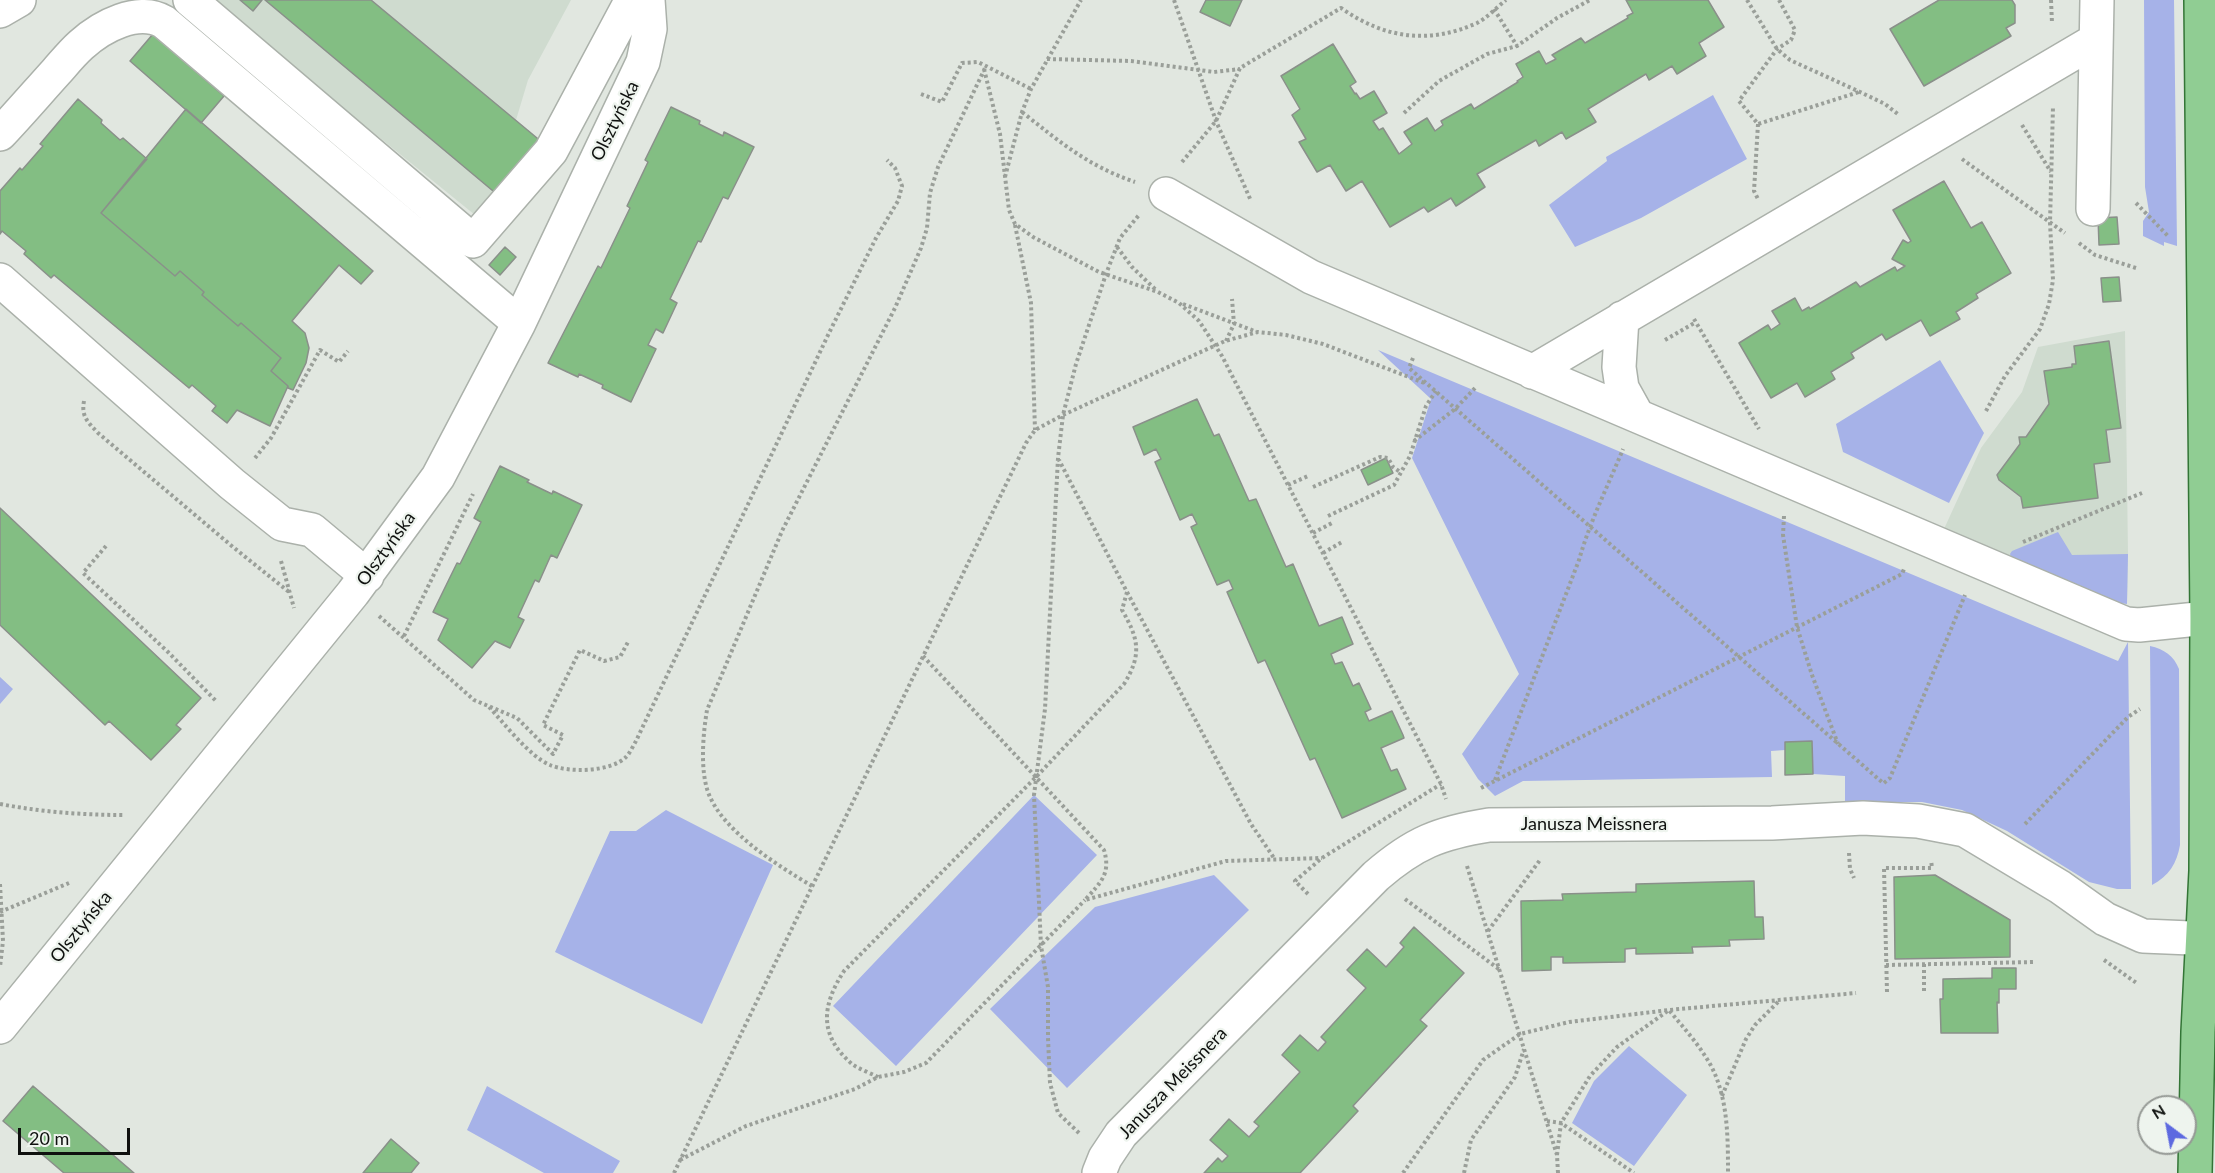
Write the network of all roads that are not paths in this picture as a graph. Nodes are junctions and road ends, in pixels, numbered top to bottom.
1 (19, 0) edge
2 (190, 0) edge
3 (635, 0) edge
4 (648, 0) edge
5 (2097, 0) edge
6 (2201, 0) edge
7 (0, 11) edge
8 (2096, 40) junction
9 (0, 134) edge
10 (1153, 188) road end
11 (2093, 209) dead end
12 (0, 280) edge
13 (1622, 318) junction
14 (519, 323) junction
15 (1532, 372) junction
16 (1637, 415) junction
17 (367, 576) junction
18 (2206, 618) junction
19 (2209, 939) edge
20 (0, 1027) edge
21 (1099, 1173) edge
22 (2195, 1173) edge

1 - 7 street
2 - 3 street
4 - 14 street, Olsztyńska
5 - 8 street
6 - 18 main road
8 - 11 street
8 - 13 street
9 - 14 street
10 - 15 street
12 - 17 street
13 - 15 street
13 - 16 street
14 - 17 street, Olsztyńska
15 - 16 street
16 - 18 street
17 - 20 street, Olsztyńska
18 - 19 main road
19 - 21 street, Janusza Meissnera
19 - 22 main road

